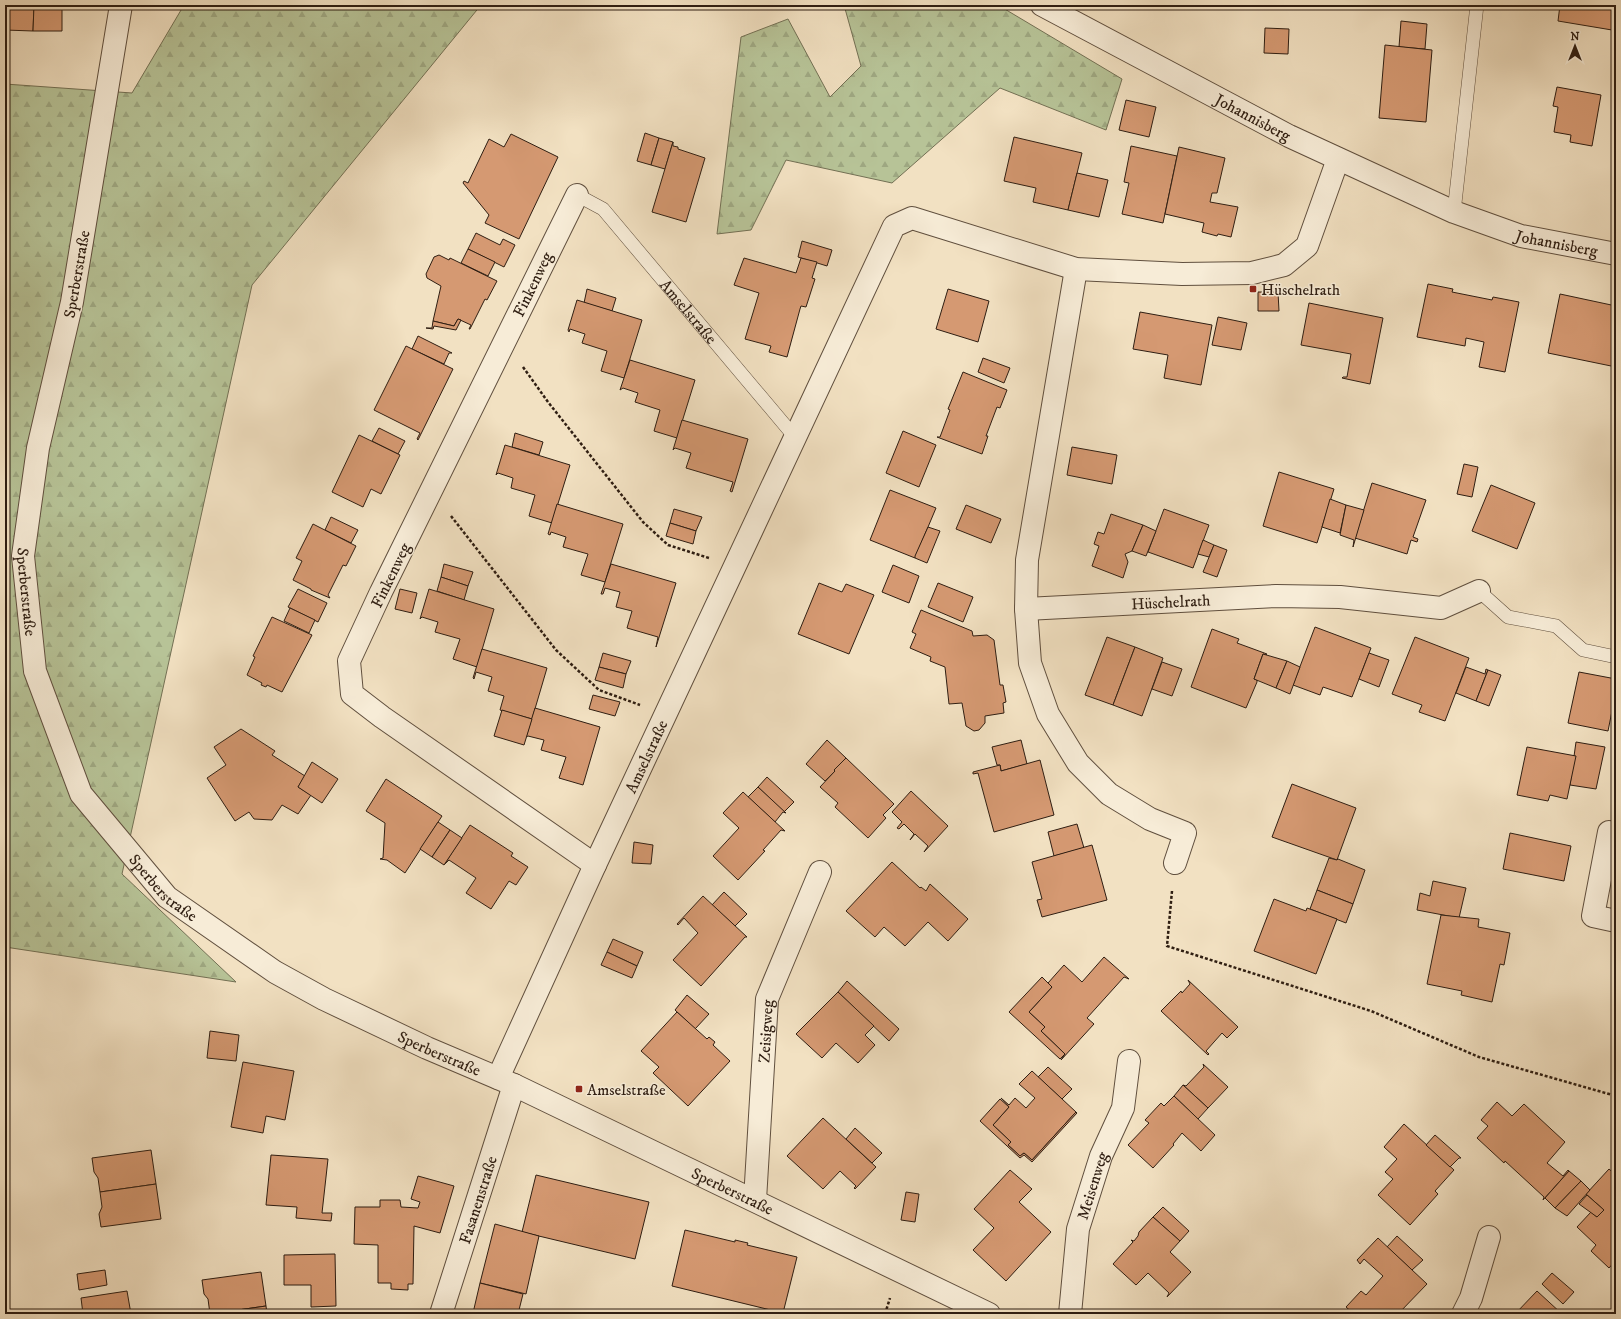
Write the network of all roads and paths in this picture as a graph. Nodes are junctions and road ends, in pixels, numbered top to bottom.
1 (121, 5) edge
2 (1477, 5) edge
3 (1052, 8) edge
4 (1338, 160) junction
5 (577, 194) joint
6 (1454, 212) junction
7 (1616, 254) edge
8 (1076, 269) junction
9 (504, 341) junction
10 (794, 436) junction
11 (432, 492) junction
12 (734, 566) junction
13 (1479, 591) joint
14 (1026, 609) junction
15 (1616, 657) edge
16 (667, 714) junction
17 (1609, 832) dead end
18 (1175, 863) joint
19 (595, 865) junction
20 (820, 872) dead end
21 (1616, 921) edge
22 (1129, 1061) dead end
23 (506, 1081) junction
24 (1616, 1096) edge
25 (755, 1200) junction
26 (1489, 1237) dead end
27 (441, 1314) edge
28 (989, 1314) edge
29 (1070, 1314) edge
30 (1463, 1314) edge

1 - 23 street, Sperberstraße
2 - 6 lane
3 - 4 street, Johannisberg
4 - 6 street, Johannisberg
4 - 8 street
5 - 9 street, Finkenweg
5 - 10 lane, Amselstraße
6 - 7 street, Johannisberg
8 - 10 street, Amselstraße
8 - 14 street
9 - 11 street, Finkenweg
9 - 12 path
10 - 12 street, Amselstraße
11 - 16 path
11 - 19 street, Finkenweg
12 - 16 street, Amselstraße
13 - 14 street, Hüschelrath
13 - 15 lane
14 - 18 street
16 - 19 street, Amselstraße
17 - 21 street
18 - 24 path
19 - 23 street, Amselstraße
20 - 25 street, Zeisigweg
22 - 29 street, Meisenweg
23 - 25 street, Sperberstraße
23 - 27 street, Fasanenstraße
25 - 28 street, Sperberstraße
26 - 30 street

